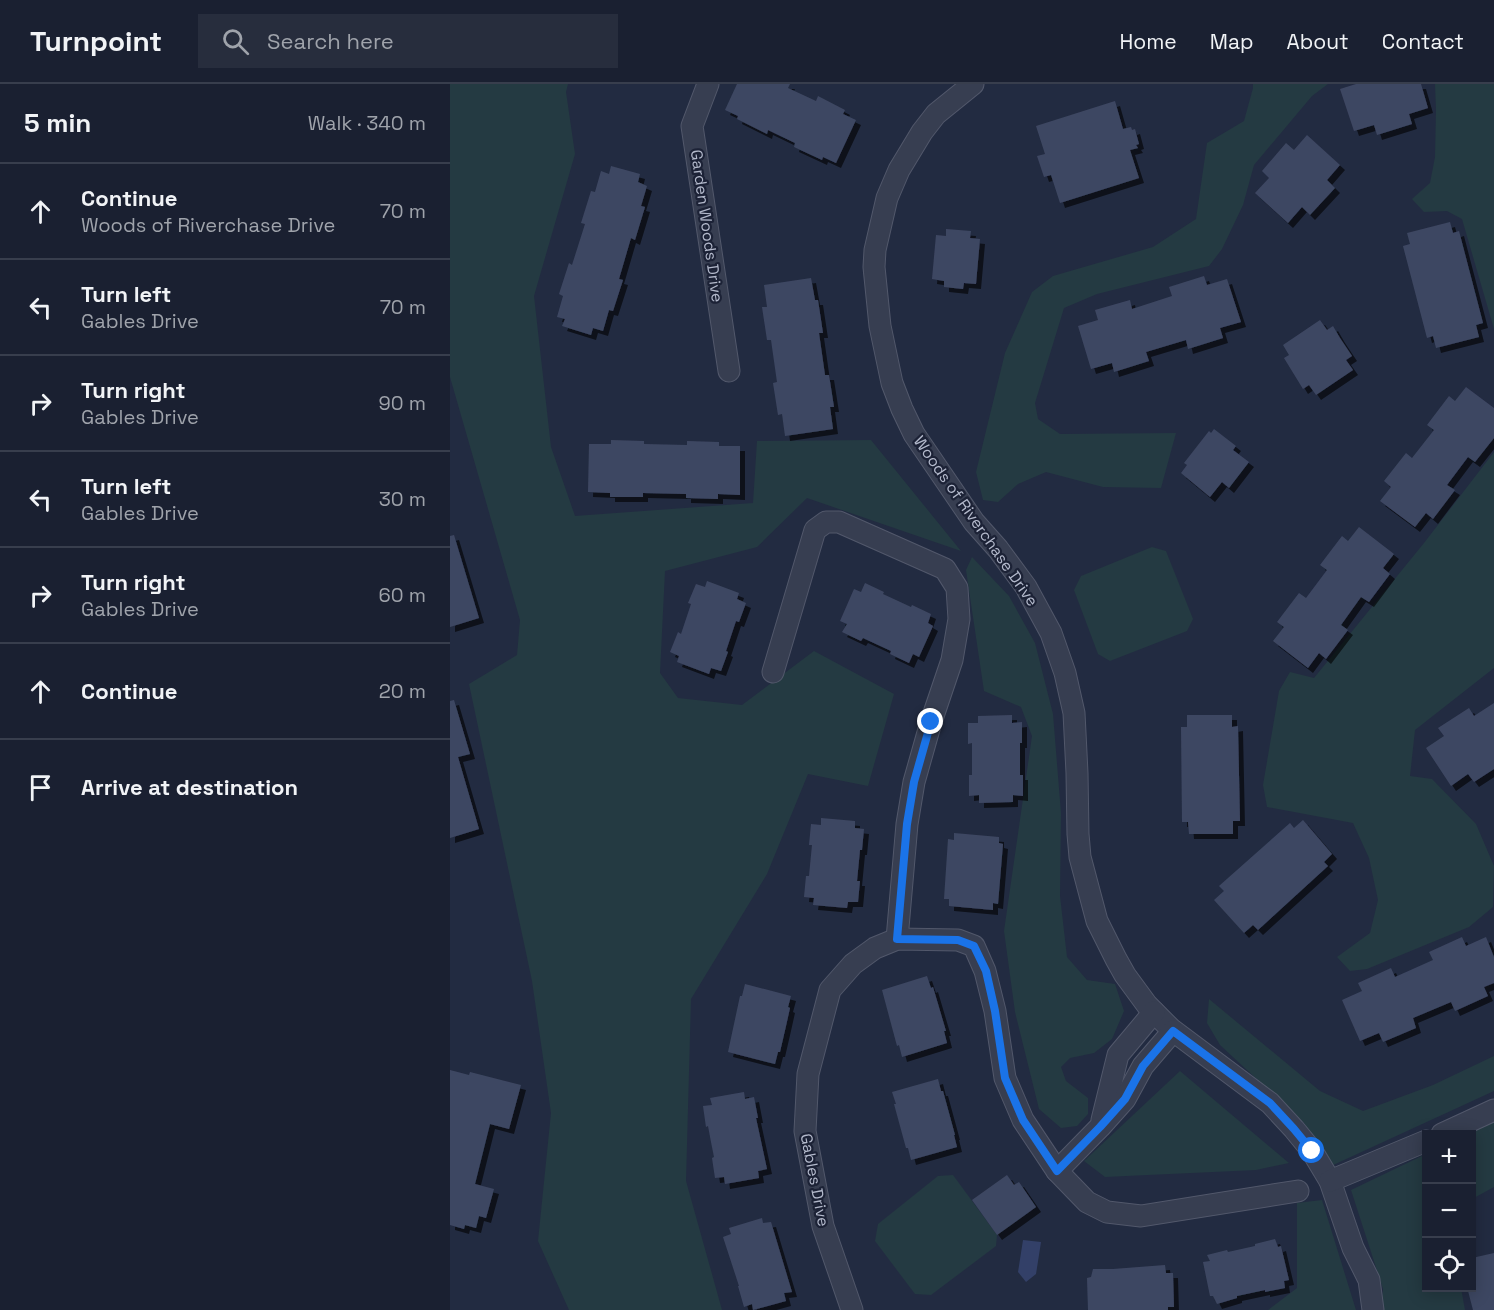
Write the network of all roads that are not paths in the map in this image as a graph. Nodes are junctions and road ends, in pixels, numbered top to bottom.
1 (708, 84) edge
2 (973, 84) edge
3 (729, 370) dead end
4 (773, 672) dead end
5 (897, 939) junction
6 (1154, 1012) junction
7 (1173, 1031) junction
8 (1494, 1110) edge
9 (1100, 1127) junction
10 (1451, 1130) edge
11 (1422, 1143) edge
12 (1057, 1171) junction
13 (1330, 1181) junction
14 (1298, 1191) dead end
15 (852, 1310) edge
16 (1373, 1310) edge

1 - 3 street, Garden Woods Drive
2 - 6 street, Woods of Riverchase Drive
4 - 5 street
5 - 12 street, Gables Drive
5 - 15 street, Gables Drive
6 - 7 street, Woods of Riverchase Drive
6 - 9 street
7 - 9 street
7 - 13 street, Woods of Riverchase Drive
8 - 10 street
9 - 12 street
11 - 13 street
12 - 14 street, Gables Drive
13 - 16 street, Woods of Riverchase Drive

